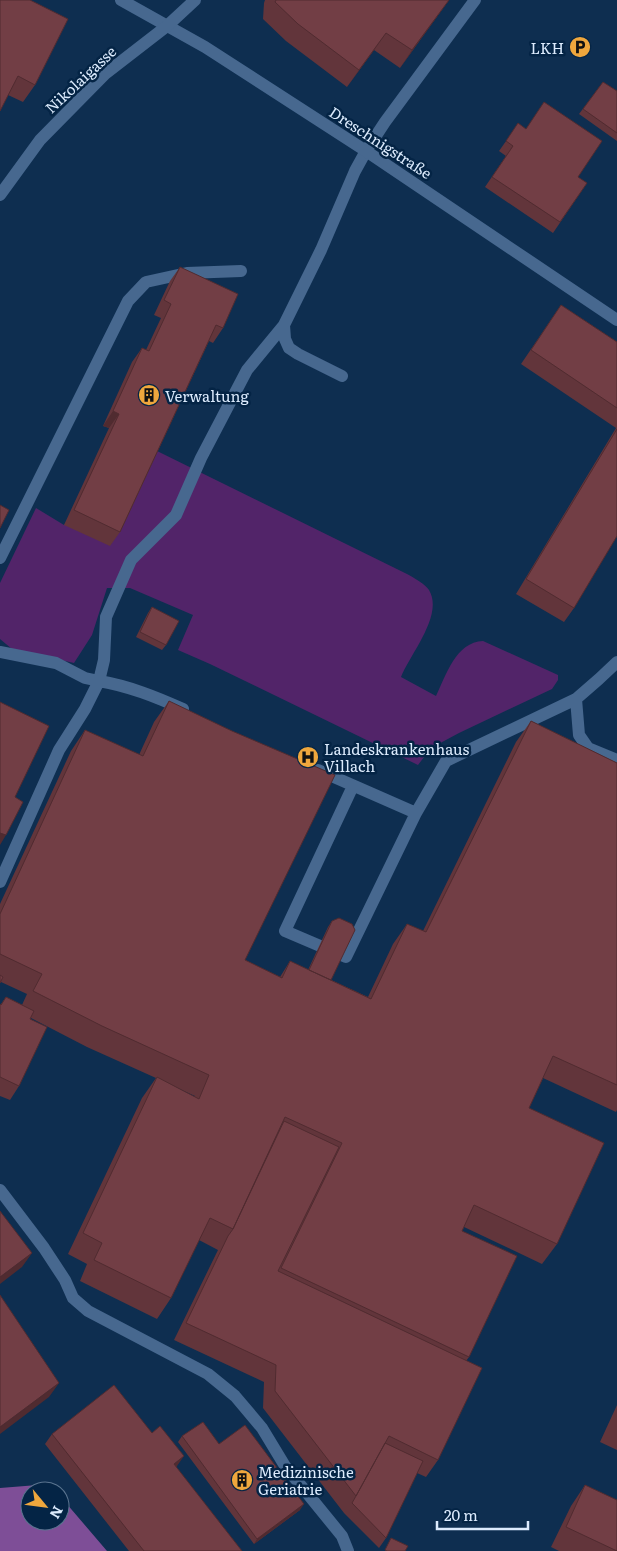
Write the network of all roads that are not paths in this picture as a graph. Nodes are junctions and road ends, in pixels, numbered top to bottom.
1 (120, 0) edge
2 (195, 0) edge
3 (475, 0) edge
4 (167, 26) junction
5 (366, 150) junction
6 (0, 194) edge
7 (241, 271) dead end
8 (617, 320) edge
9 (284, 325) junction
10 (342, 376) dead end
11 (0, 558) edge
12 (0, 652) edge
13 (617, 662) edge
14 (99, 681) junction
15 (576, 698) junction
16 (192, 714) edge
17 (617, 760) edge
18 (308, 766) edge
19 (353, 786) junction
20 (416, 813) junction
21 (0, 882) edge
22 (0, 1190) edge
23 (348, 1551) edge

1 - 4 street, Dreschnigstraße
2 - 4 street, Nikolaigasse
3 - 5 street
4 - 5 street, Dreschnigstraße
4 - 6 street, Nikolaigasse
5 - 8 street, Dreschnigstraße
5 - 9 street
7 - 11 street
9 - 10 street
9 - 14 street
12 - 14 street
13 - 15 street
14 - 16 street
14 - 21 street
15 - 17 street
15 - 20 street
18 - 19 street
19 - 20 street
19 - 20 street
22 - 23 street

